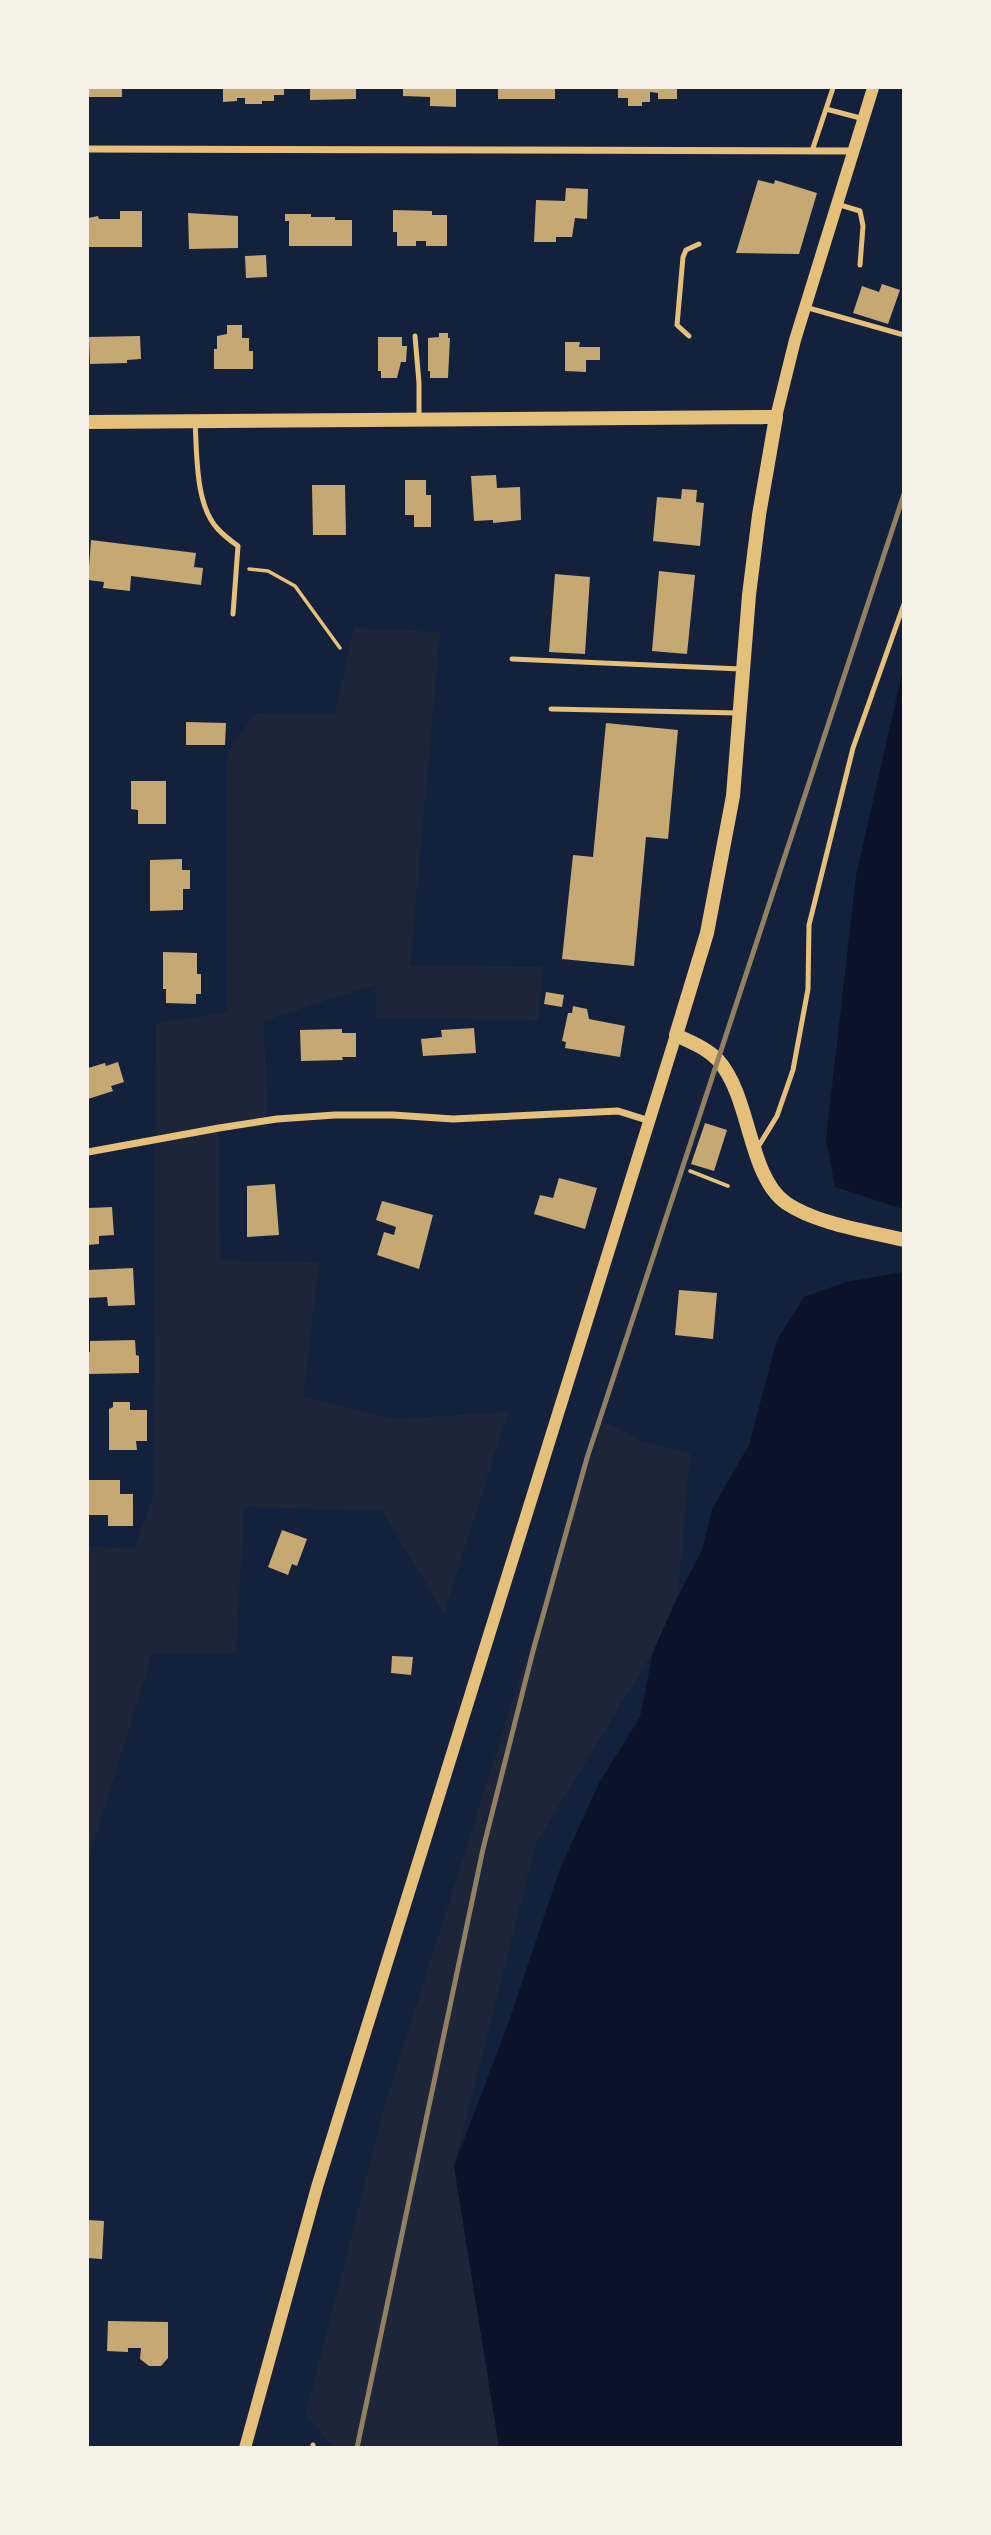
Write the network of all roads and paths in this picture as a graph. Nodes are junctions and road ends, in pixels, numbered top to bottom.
1 (833, 88) edge
2 (873, 88) edge
3 (826, 109) junction
4 (864, 119) junction
5 (88, 149) edge
6 (811, 151) junction
7 (853, 151) junction
8 (837, 204) junction
9 (699, 244) dead end
10 (860, 265) dead end
11 (805, 307) junction
12 (904, 335) edge
13 (415, 336) dead end
14 (689, 336) dead end
15 (776, 417) junction
16 (419, 419) junction
17 (195, 420) junction
18 (88, 422) edge
19 (236, 568) junction
20 (904, 604) edge
21 (233, 614) dead end
22 (340, 648) dead end
23 (512, 659) dead end
24 (744, 669) junction
25 (551, 709) dead end
26 (741, 713) junction
27 (677, 1035) junction
28 (650, 1121) junction
29 (756, 1149) junction
30 (88, 1152) edge
31 (690, 1171) dead end
32 (728, 1185) dead end
33 (904, 1240) edge
34 (245, 2448) edge

1 - 3 lane
2 - 4 street
3 - 4 lane
3 - 6 lane
4 - 7 street
5 - 6 street
6 - 7 street
7 - 8 street
8 - 10 lane
8 - 11 street
9 - 14 lane
11 - 12 lane
11 - 15 street
13 - 16 lane
15 - 16 main road
15 - 24 main road
16 - 17 main road
17 - 18 main road
17 - 19 lane
19 - 21 lane
19 - 22 path
20 - 29 lane
23 - 24 lane
24 - 26 main road
25 - 26 lane
26 - 27 main road
27 - 28 street
27 - 29 main road
28 - 30 street
28 - 34 street
29 - 33 main road
31 - 32 path

